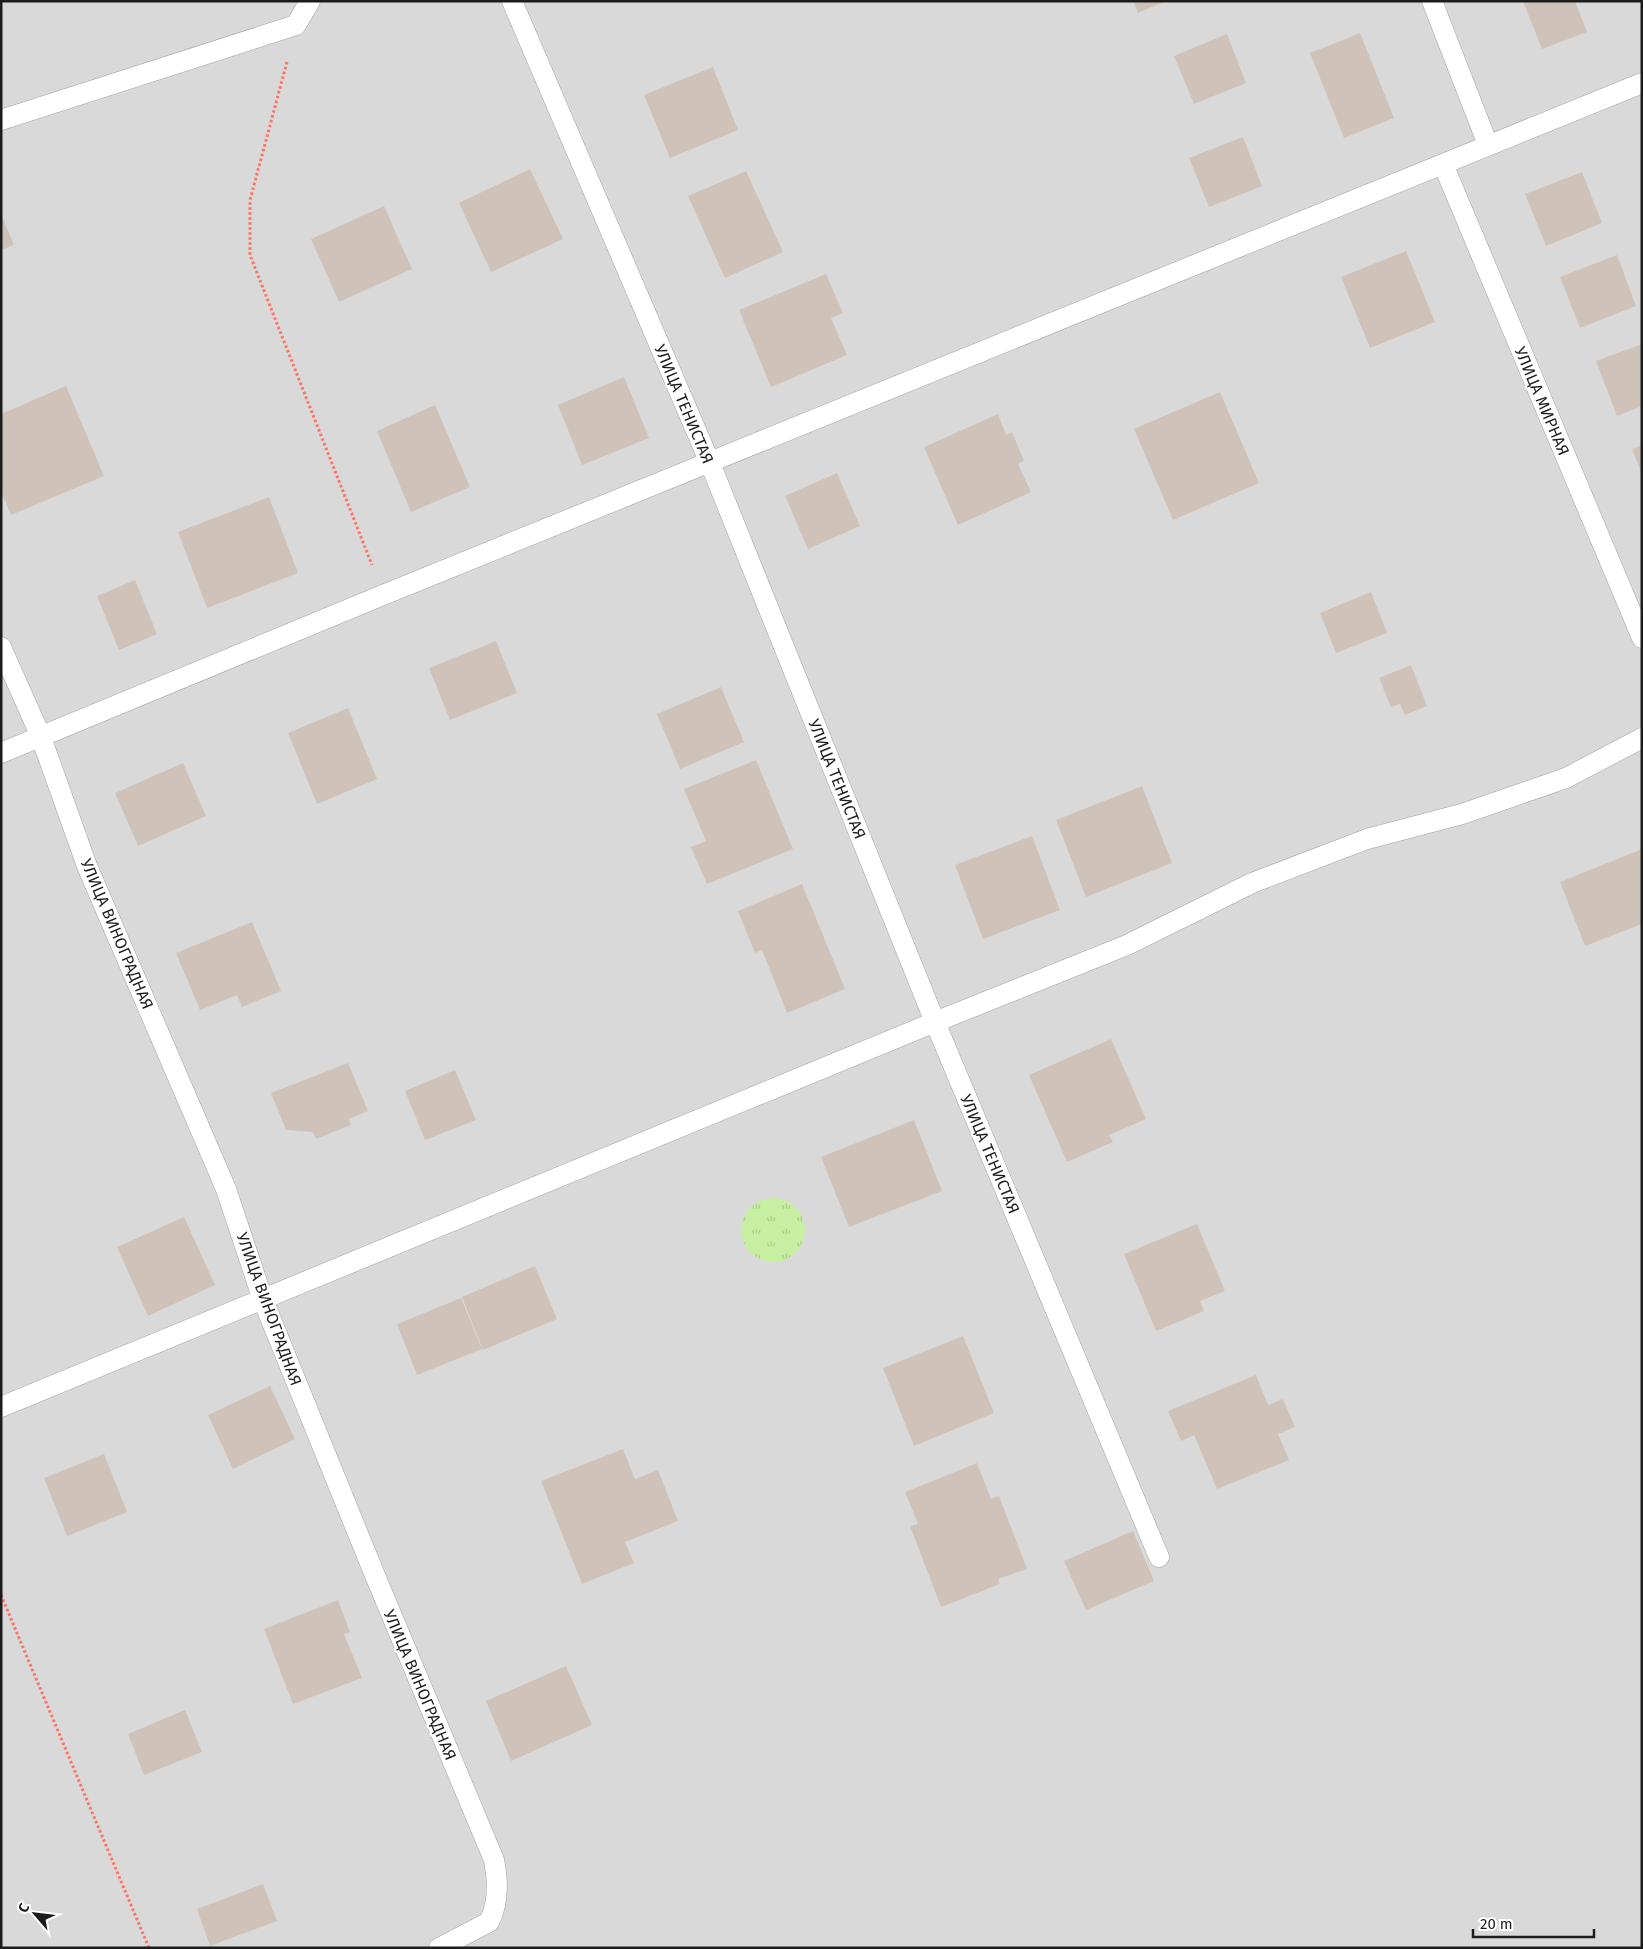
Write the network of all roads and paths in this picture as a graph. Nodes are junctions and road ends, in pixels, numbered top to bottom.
1 (310, 1) edge
2 (512, 1) edge
3 (1432, 1) edge
4 (296, 25) junction
5 (1642, 83) edge
6 (1, 120) edge
7 (1488, 145) junction
8 (1443, 164) junction
9 (710, 463) junction
10 (383, 595) junction
11 (1642, 638) edge
12 (1, 647) edge
13 (41, 737) junction
14 (1642, 738) edge
15 (1, 753) edge
16 (935, 1022) junction
17 (263, 1300) junction
18 (1, 1407) edge
19 (1159, 1557) dead end
20 (1, 1595) edge
21 (149, 1948) edge
22 (439, 1948) edge

1 - 4 lane
2 - 9 lane, УЛИЦА ТЕНИСТАЯ
3 - 7 lane
4 - 6 lane
4 - 10 path
5 - 7 lane
7 - 8 lane
8 - 9 lane
8 - 11 lane, УЛИЦА МИРНАЯ
9 - 10 lane
9 - 16 lane, УЛИЦА ТЕНИСТАЯ
10 - 13 lane
12 - 13 lane, УЛИЦА ВИНОГРАДНАЯ
13 - 15 lane
13 - 17 lane, УЛИЦА ВИНОГРАДНАЯ
14 - 16 lane
16 - 17 lane
16 - 19 lane, УЛИЦА ТЕНИСТАЯ
17 - 18 lane
17 - 22 lane, УЛИЦА ВИНОГРАДНАЯ
20 - 21 path

